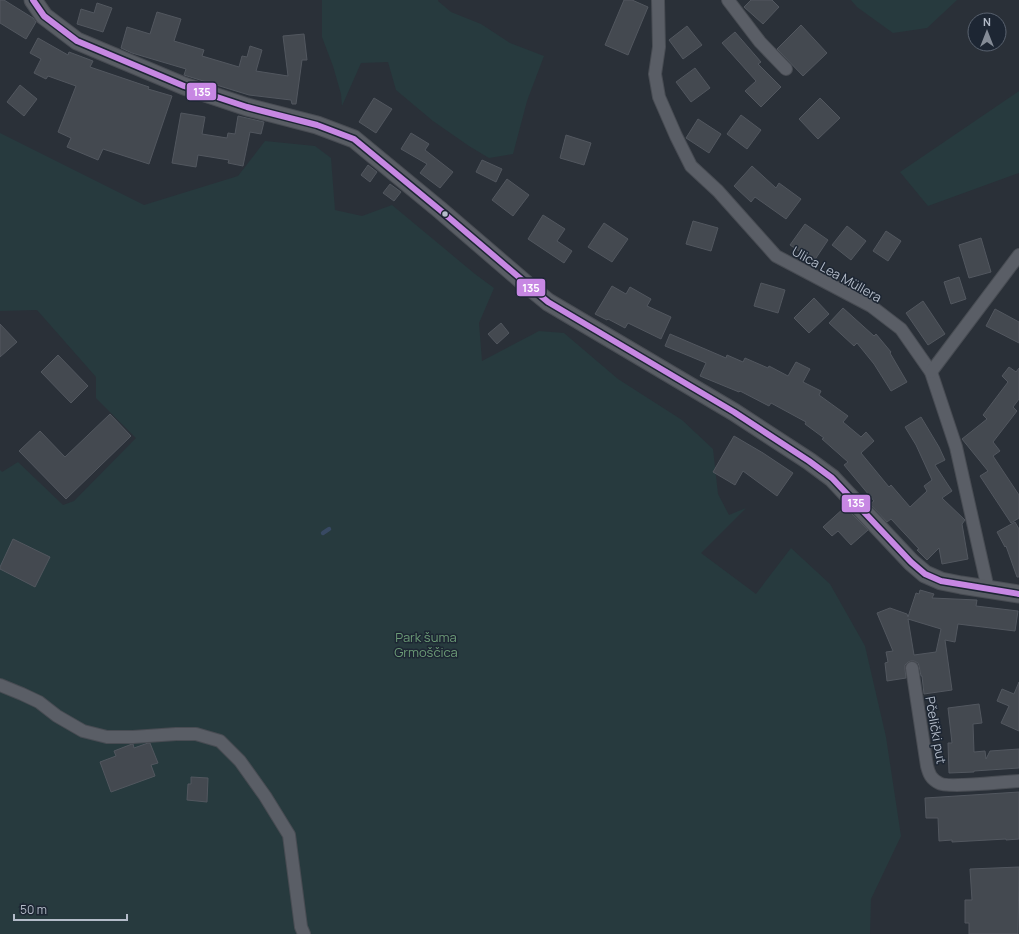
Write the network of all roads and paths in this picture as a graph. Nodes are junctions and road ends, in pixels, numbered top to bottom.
1 (33, 0) edge
2 (658, 0) edge
3 (728, 0) edge
4 (786, 69) dead end
5 (1019, 255) edge
6 (931, 372) junction
7 (988, 589) junction
8 (1019, 594) edge
9 (912, 668) dead end
10 (0, 685) edge
11 (1019, 781) edge
12 (304, 934) edge

1 - 7 street
2 - 6 street, Ulica Lea Müllera
3 - 4 street
5 - 6 street
6 - 7 street, Ulica Lea Müllera
7 - 8 street
9 - 11 street, Pčelički put
10 - 12 street

